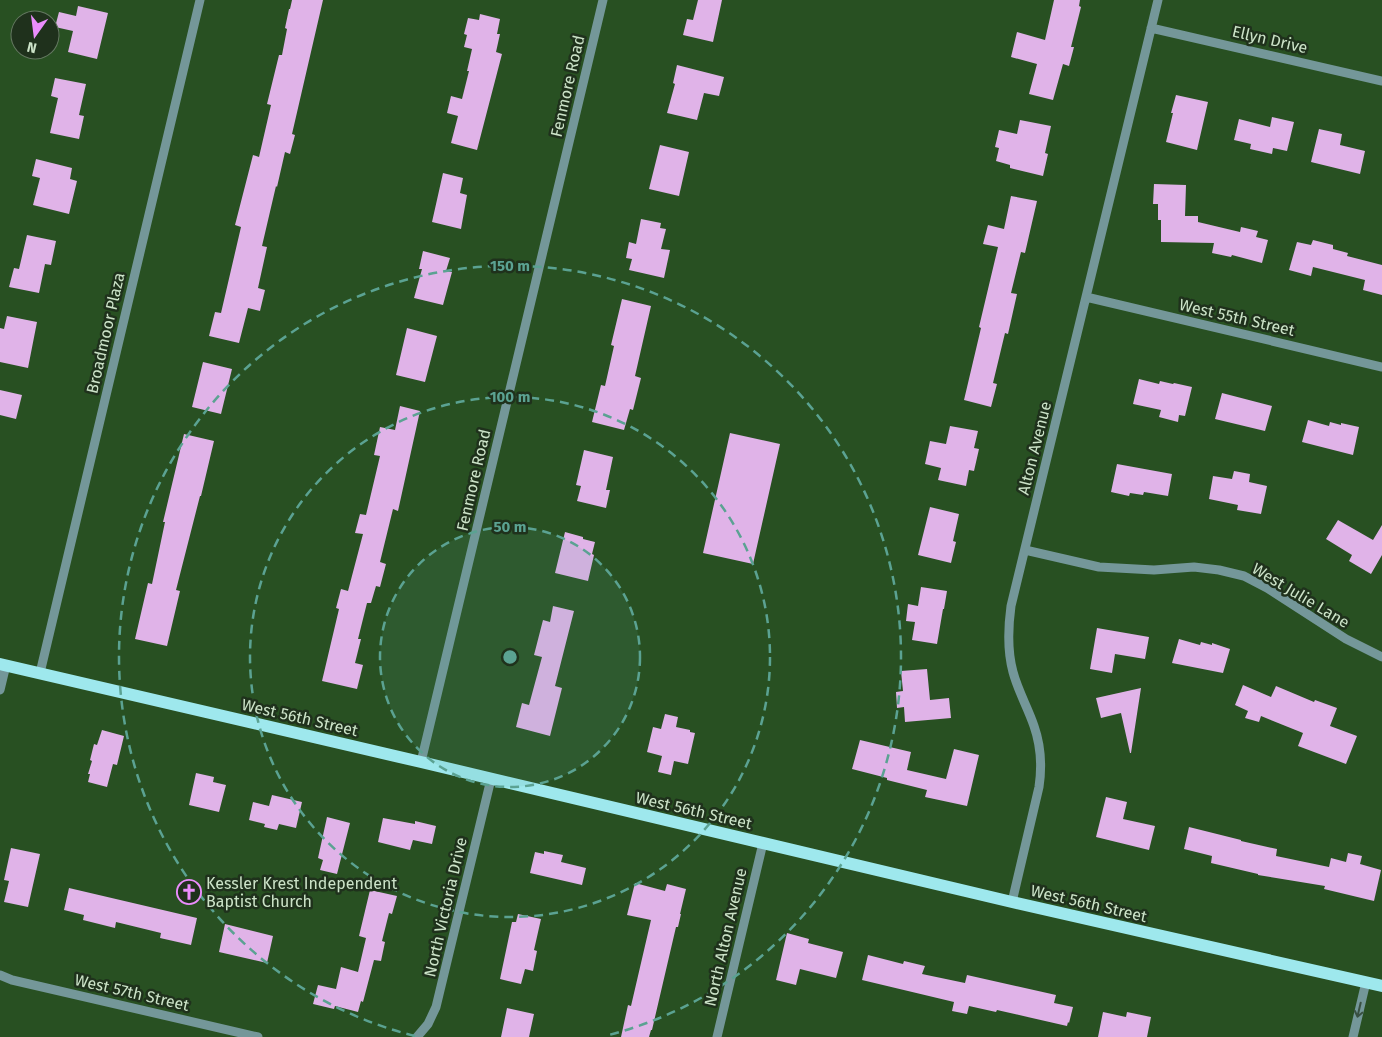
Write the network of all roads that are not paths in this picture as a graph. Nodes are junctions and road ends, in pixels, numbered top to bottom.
1 (200, 0) edge
2 (603, 0) edge
3 (1158, 0) edge
4 (1151, 28) junction
5 (1382, 80) edge
6 (1086, 297) junction
7 (1382, 367) edge
8 (1025, 550) junction
9 (1382, 656) edge
10 (3, 665) edge
11 (40, 673) junction
12 (0, 690) edge
13 (421, 762) junction
14 (491, 778) junction
15 (763, 843) junction
16 (1012, 902) junction
17 (0, 974) edge
18 (1366, 982) junction
19 (1382, 986) edge
20 (258, 1037) edge
21 (416, 1037) edge
22 (717, 1037) edge
23 (1353, 1037) edge

1 - 11 street, Broadmoor Plaza
2 - 13 street, Fenmore Road
3 - 4 street, Alton Avenue
4 - 5 street, Ellyn Drive
4 - 6 street, Alton Avenue
6 - 7 street, West 55th Street
6 - 8 street, Alton Avenue
8 - 9 street, West Julie Lane
8 - 16 street, Alton Avenue
10 - 11 main road, West 56th Street
10 - 12 street
11 - 13 main road, West 56th Street
13 - 14 main road, West 56th Street
14 - 15 main road, West 56th Street
14 - 21 street, North Victoria Drive
15 - 16 main road, West 56th Street
15 - 22 street, North Alton Avenue
16 - 18 main road, West 56th Street
17 - 20 street, West 57th Street
18 - 19 main road, West 56th Street
18 -> 23 street

